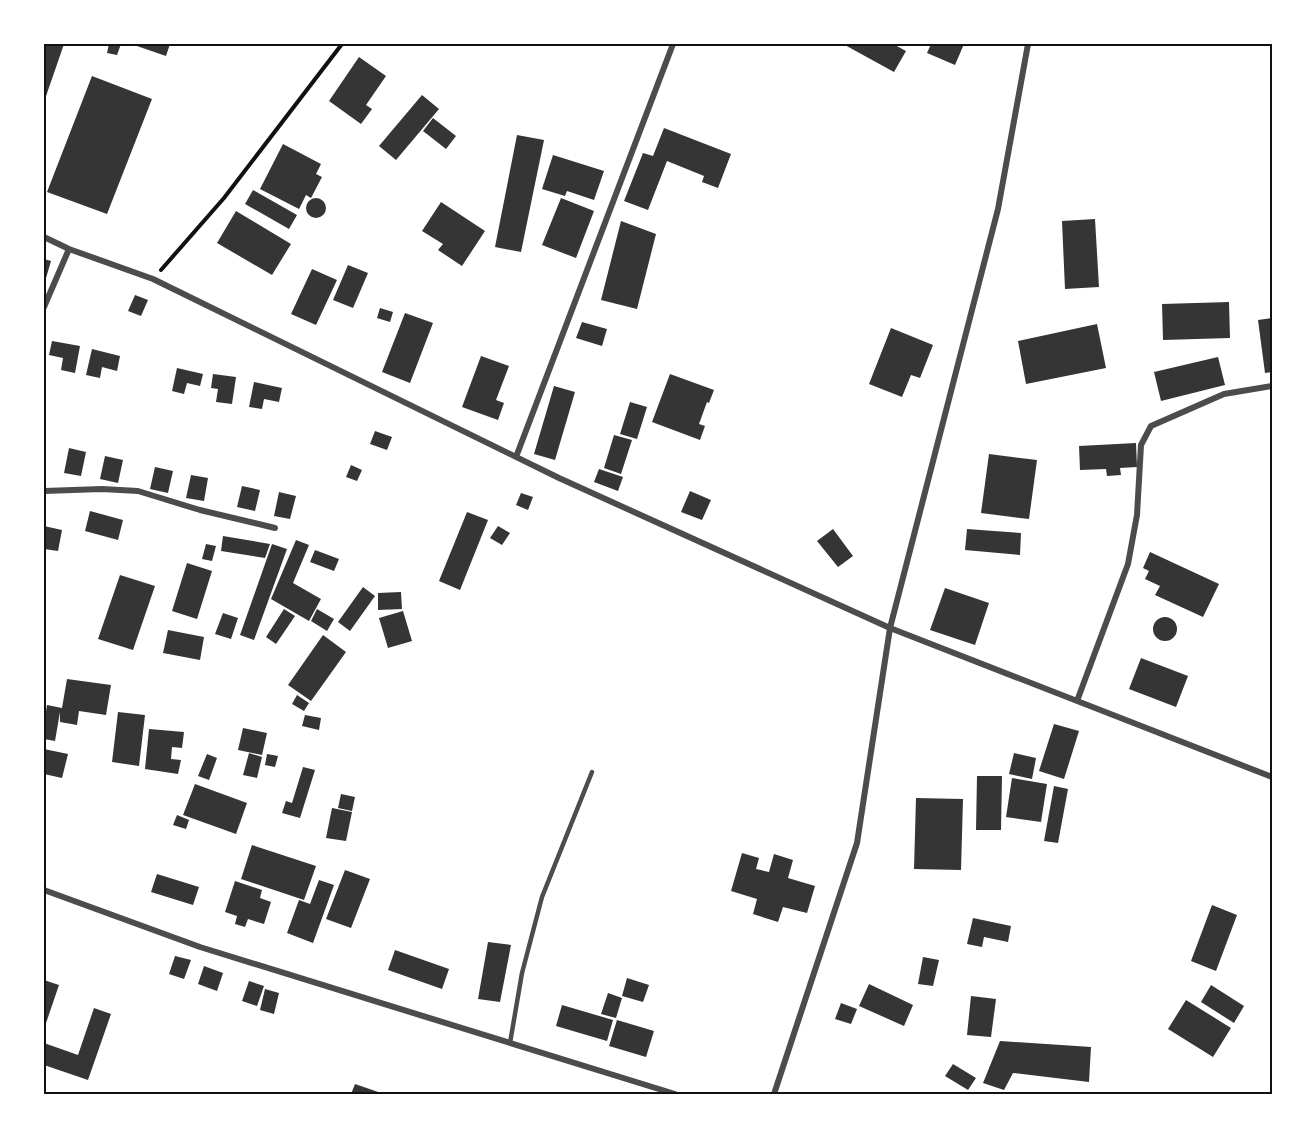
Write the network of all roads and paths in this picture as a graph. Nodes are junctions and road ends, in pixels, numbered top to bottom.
1 (342, 44) edge
2 (673, 44) edge
3 (1028, 44) edge
4 (44, 237) edge
5 (69, 249) junction
6 (153, 279) junction
7 (44, 307) edge
8 (1272, 386) edge
9 (516, 457) junction
10 (44, 491) edge
11 (275, 528) dead end
12 (890, 628) junction
13 (1077, 701) junction
14 (592, 772) dead end
15 (1272, 777) edge
16 (44, 890) edge
17 (510, 1043) junction
18 (675, 1095) edge
19 (774, 1095) edge

1 - 6 path
2 - 9 street
3 - 12 street
4 - 5 street
5 - 6 street
5 - 7 street
6 - 9 street
8 - 13 street
9 - 12 street
10 - 11 street
12 - 13 street
12 - 19 street
13 - 15 street
14 - 17 lane
16 - 17 street
17 - 18 street

